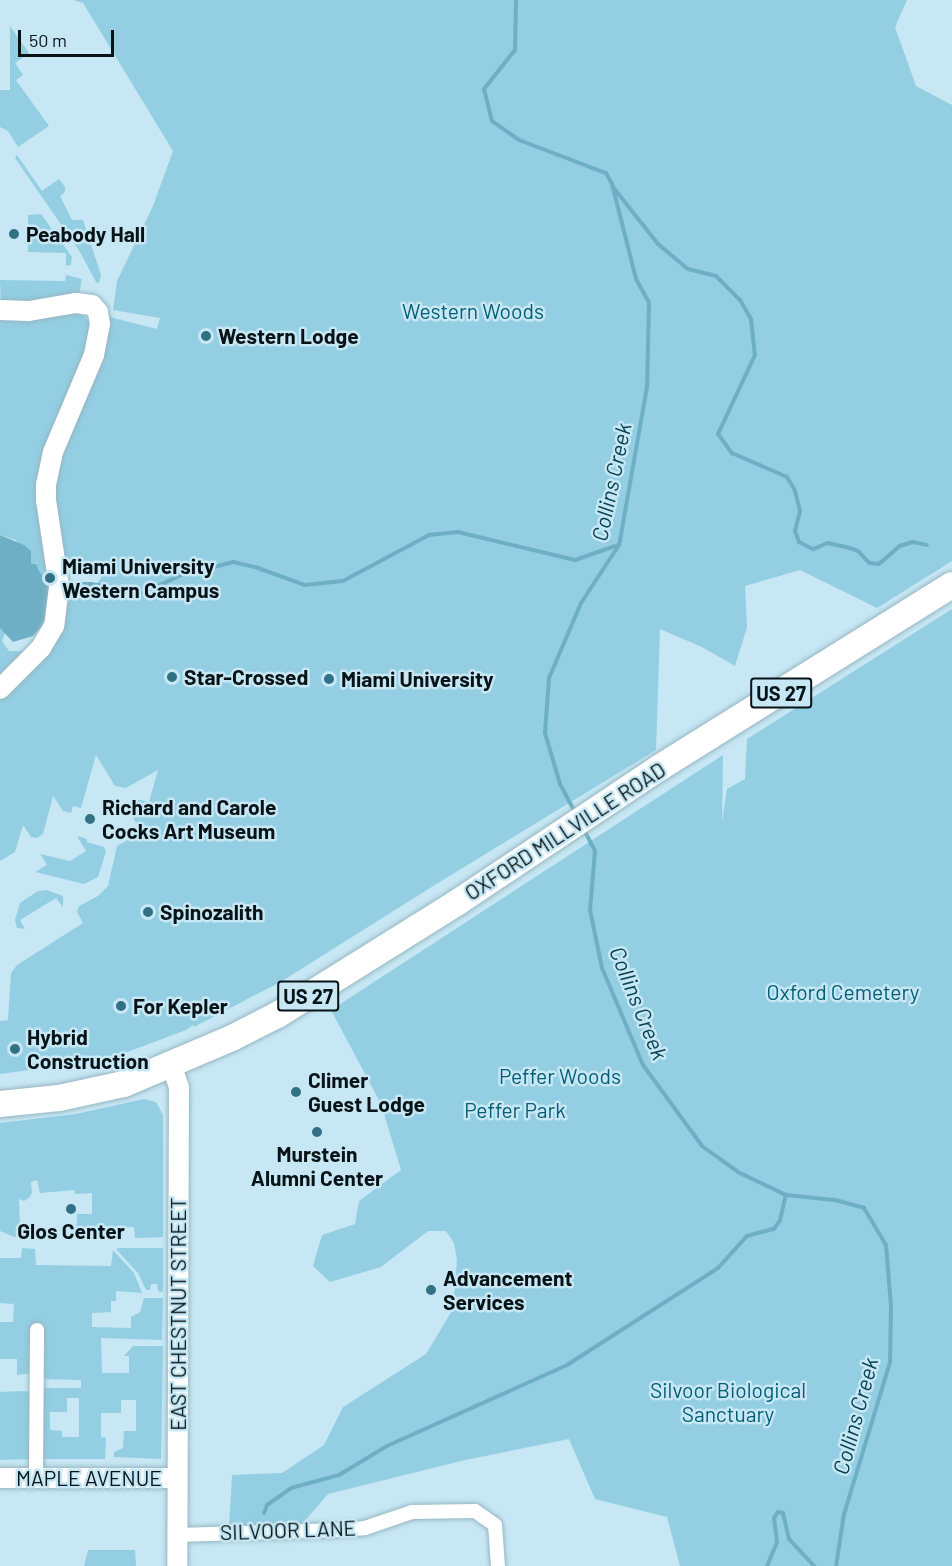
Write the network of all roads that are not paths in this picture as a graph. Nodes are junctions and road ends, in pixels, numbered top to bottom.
1 (0, 310) edge
2 (952, 585) edge
3 (0, 689) edge
4 (171, 1063) junction
5 (0, 1087) edge
6 (0, 1104) edge
7 (37, 1330) dead end
8 (0, 1478) edge
9 (36, 1478) junction
10 (177, 1478) junction
11 (177, 1535) junction
12 (177, 1566) edge
13 (498, 1566) edge

1 - 3 street
2 - 4 highway, OXFORD MILLVILLE ROAD / US 27
4 - 5 highway, US 27
4 - 6 highway, US 27
4 - 10 street, EAST CHESTNUT STREET
7 - 9 street
8 - 9 street, MAPLE AVENUE
9 - 10 street, MAPLE AVENUE
10 - 11 street, EAST CHESTNUT STREET
11 - 12 street, EAST CHESTNUT STREET
11 - 13 street, SILVOOR LANE

